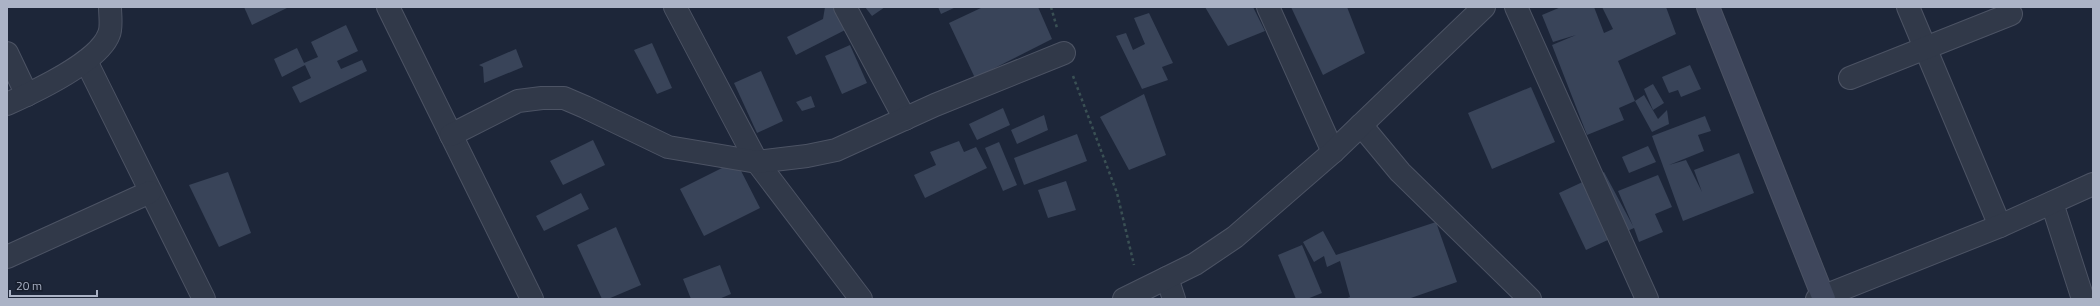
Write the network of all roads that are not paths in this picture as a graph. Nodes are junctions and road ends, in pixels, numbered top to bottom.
1 (110, 7) edge
2 (388, 7) edge
3 (676, 7) edge
4 (846, 7) edge
5 (1268, 7) edge
6 (1484, 7) edge
7 (1516, 7) edge
8 (1708, 7) edge
9 (1908, 7) edge
10 (2011, 14) dead end
11 (1924, 48) junction
12 (7, 53) edge
13 (1064, 53) road end
14 (86, 61) junction
15 (1850, 78) dead end
16 (27, 95) junction
17 (7, 104) edge
18 (905, 119) junction
19 (1361, 125) junction
20 (451, 135) junction
21 (1333, 152) junction
22 (757, 162) junction
23 (2093, 184) edge
24 (150, 192) junction
25 (2052, 203) junction
26 (2000, 226) junction
27 (7, 257) edge
28 (1167, 278) junction
29 (1133, 295) edge
30 (1821, 298) edge
31 (204, 299) edge
32 (532, 299) edge
33 (861, 299) edge
34 (1174, 299) edge
35 (1530, 299) edge
36 (1647, 299) edge
37 (2083, 299) edge

1 - 14 street
2 - 20 street
3 - 22 street
4 - 18 street
5 - 21 street
6 - 19 street
7 - 36 street
8 - 30 street
9 - 11 street
10 - 11 street
11 - 15 street
11 - 26 street
12 - 16 street
13 - 18 street
14 - 16 street
14 - 24 street
16 - 17 street
18 - 22 street
19 - 21 street
19 - 35 street
20 - 22 street
20 - 32 street
21 - 28 street
22 - 33 street
23 - 25 street
24 - 27 street
24 - 31 street
25 - 26 street
25 - 37 street
26 - 30 street
28 - 29 street
28 - 34 street

